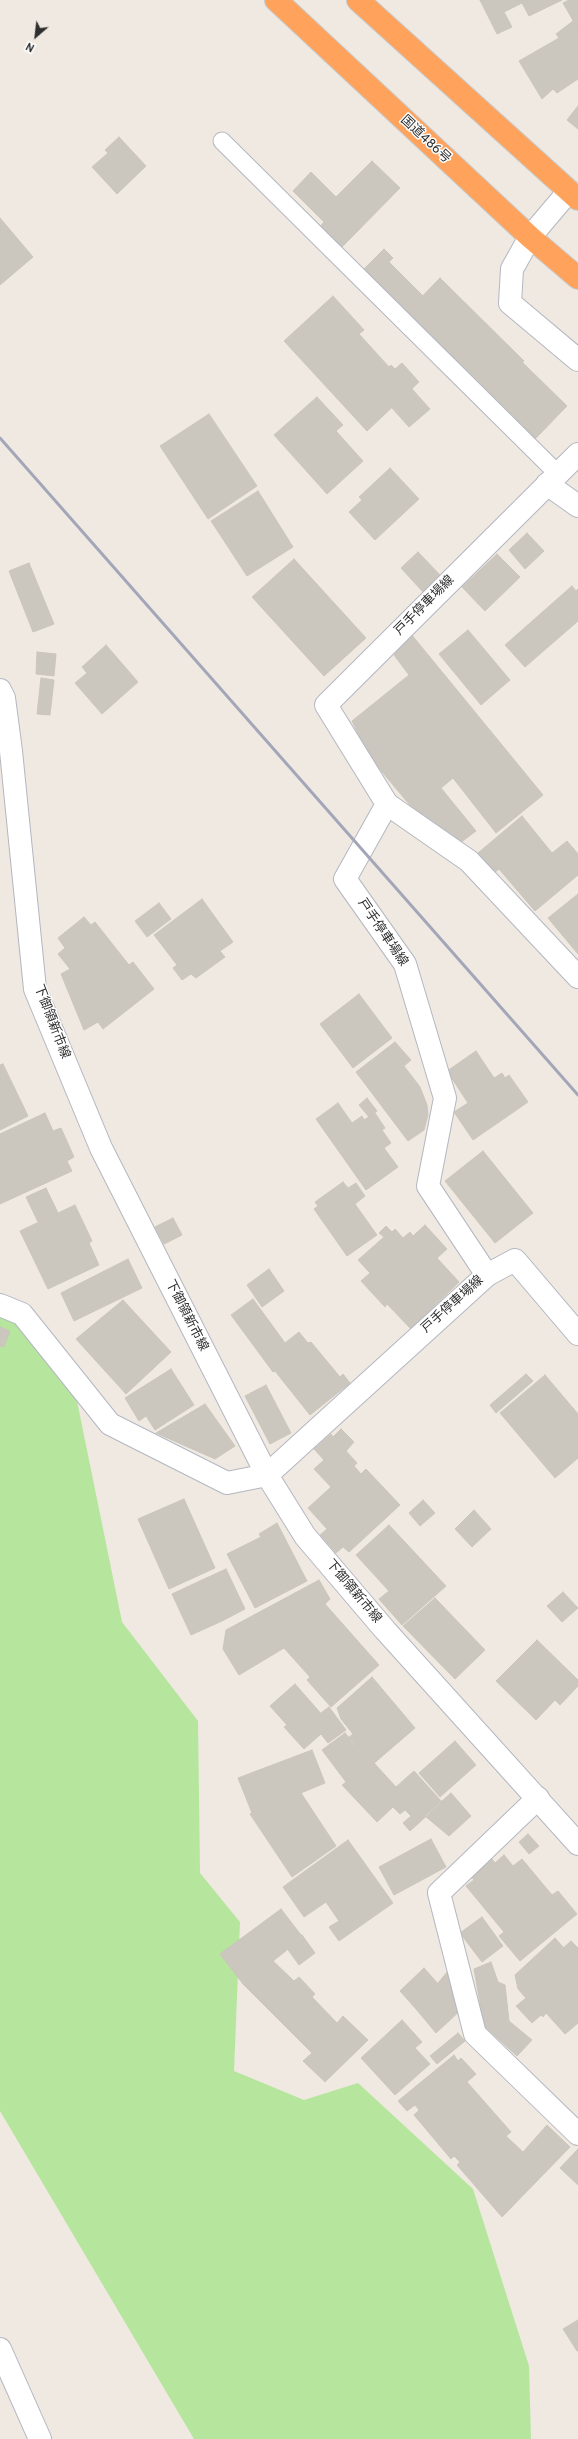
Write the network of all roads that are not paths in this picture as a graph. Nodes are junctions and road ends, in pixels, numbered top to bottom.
1 (276, 0) edge
2 (358, 0) edge
3 (222, 141) dead end
4 (573, 195) edge
5 (530, 238) junction
6 (578, 278) edge
7 (578, 360) edge
8 (578, 454) edge
9 (552, 479) junction
10 (578, 506) edge
11 (0, 690) edge
12 (387, 804) junction
13 (578, 977) edge
14 (487, 1275) junction
15 (0, 1305) edge
16 (578, 1334) edge
17 (267, 1474) junction
18 (538, 1798) junction
19 (578, 1844) edge
20 (578, 2134) edge
21 (0, 2349) edge
22 (40, 2439) edge

1 - 5 highway, 国道486号
2 - 4 highway
3 - 9 lane
4 - 5 main road
5 - 6 highway, 国道486号
5 - 7 main road
8 - 9 main road, 戸手停車場線
9 - 10 main road
9 - 12 main road, 戸手停車場線
11 - 17 main road, 下御領新市線
12 - 13 main road
12 - 14 main road, 戸手停車場線
14 - 16 main road
14 - 17 main road, 戸手停車場線
15 - 17 main road
17 - 18 main road, 下御領新市線
18 - 19 main road, 下御領新市線
18 - 20 main road
21 - 22 main road

